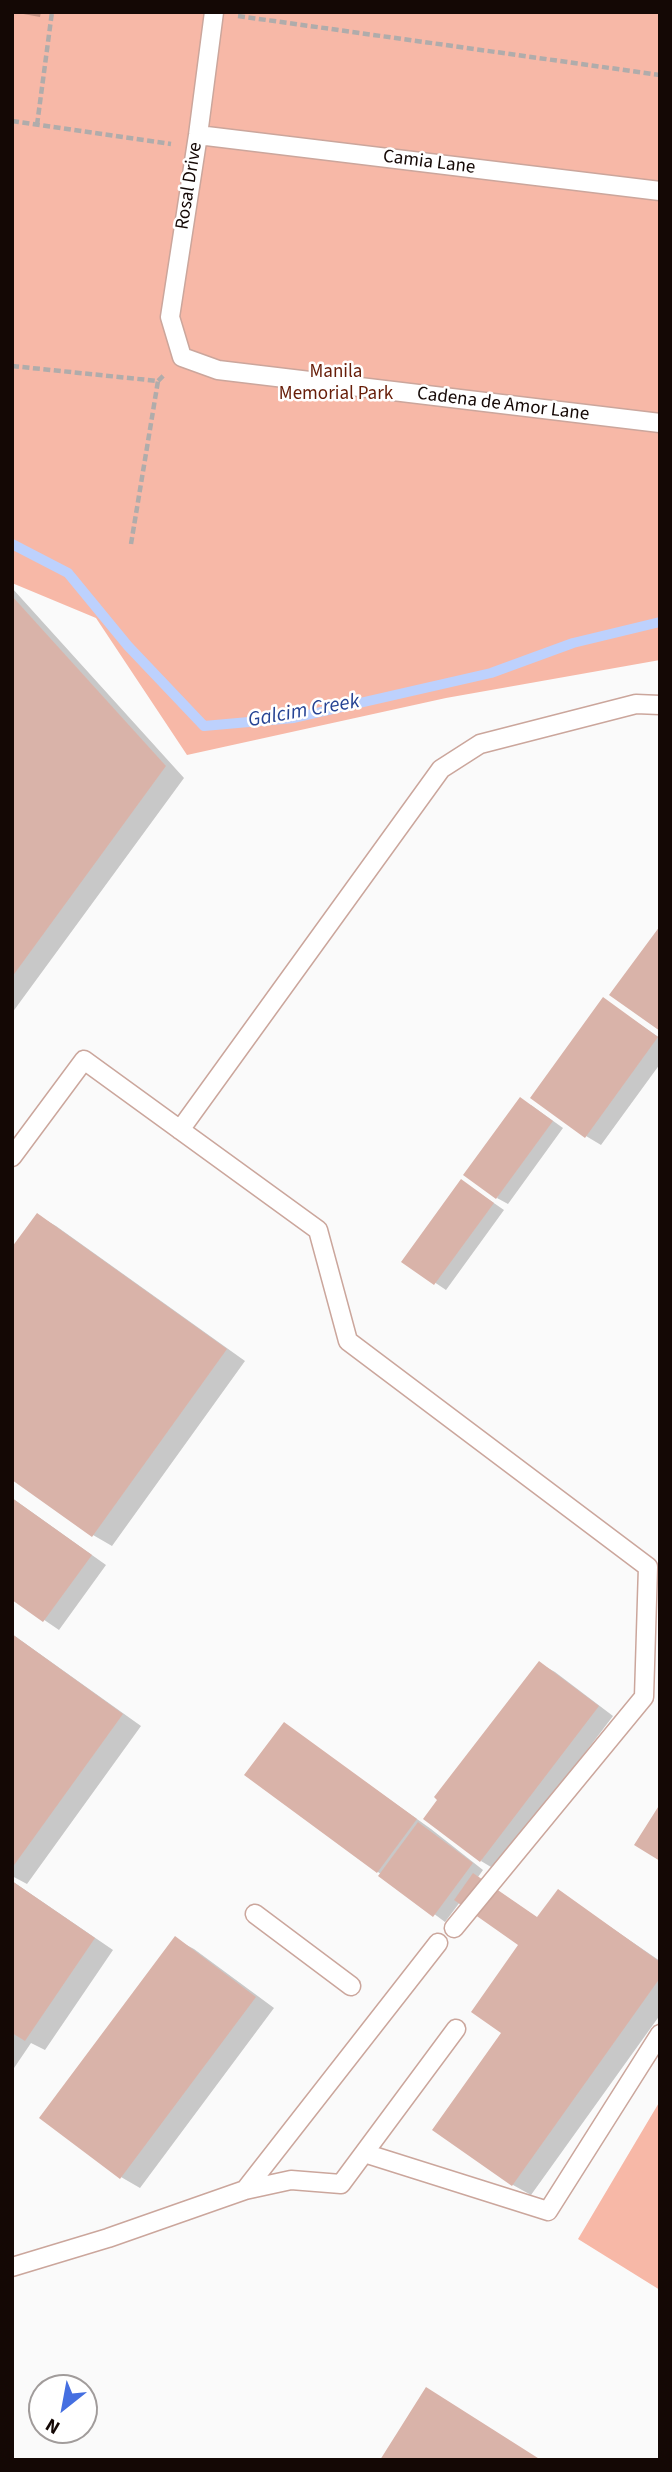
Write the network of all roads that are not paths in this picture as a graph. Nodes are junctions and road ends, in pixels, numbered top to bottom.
1 (214, 13) edge
2 (198, 135) junction
3 (660, 191) edge
4 (182, 357) joint
5 (660, 423) edge
6 (660, 705) edge
7 (180, 1130) junction
8 (12, 1157) edge
9 (255, 1914) dead end
10 (454, 1928) dead end
11 (438, 1943) dead end
12 (351, 1986) dead end
13 (456, 2029) dead end
14 (660, 2034) edge
15 (364, 2153) junction
16 (245, 2190) junction
17 (12, 2267) edge

1 - 2 lane, Rosal Drive
2 - 3 lane, Camia Lane
2 - 4 lane, Rosal Drive
4 - 5 lane, Cadena de Amor Lane
6 - 7 lane
7 - 8 lane
7 - 10 lane
9 - 12 lane
11 - 16 lane
13 - 15 lane
14 - 15 lane
15 - 16 lane
16 - 17 lane

